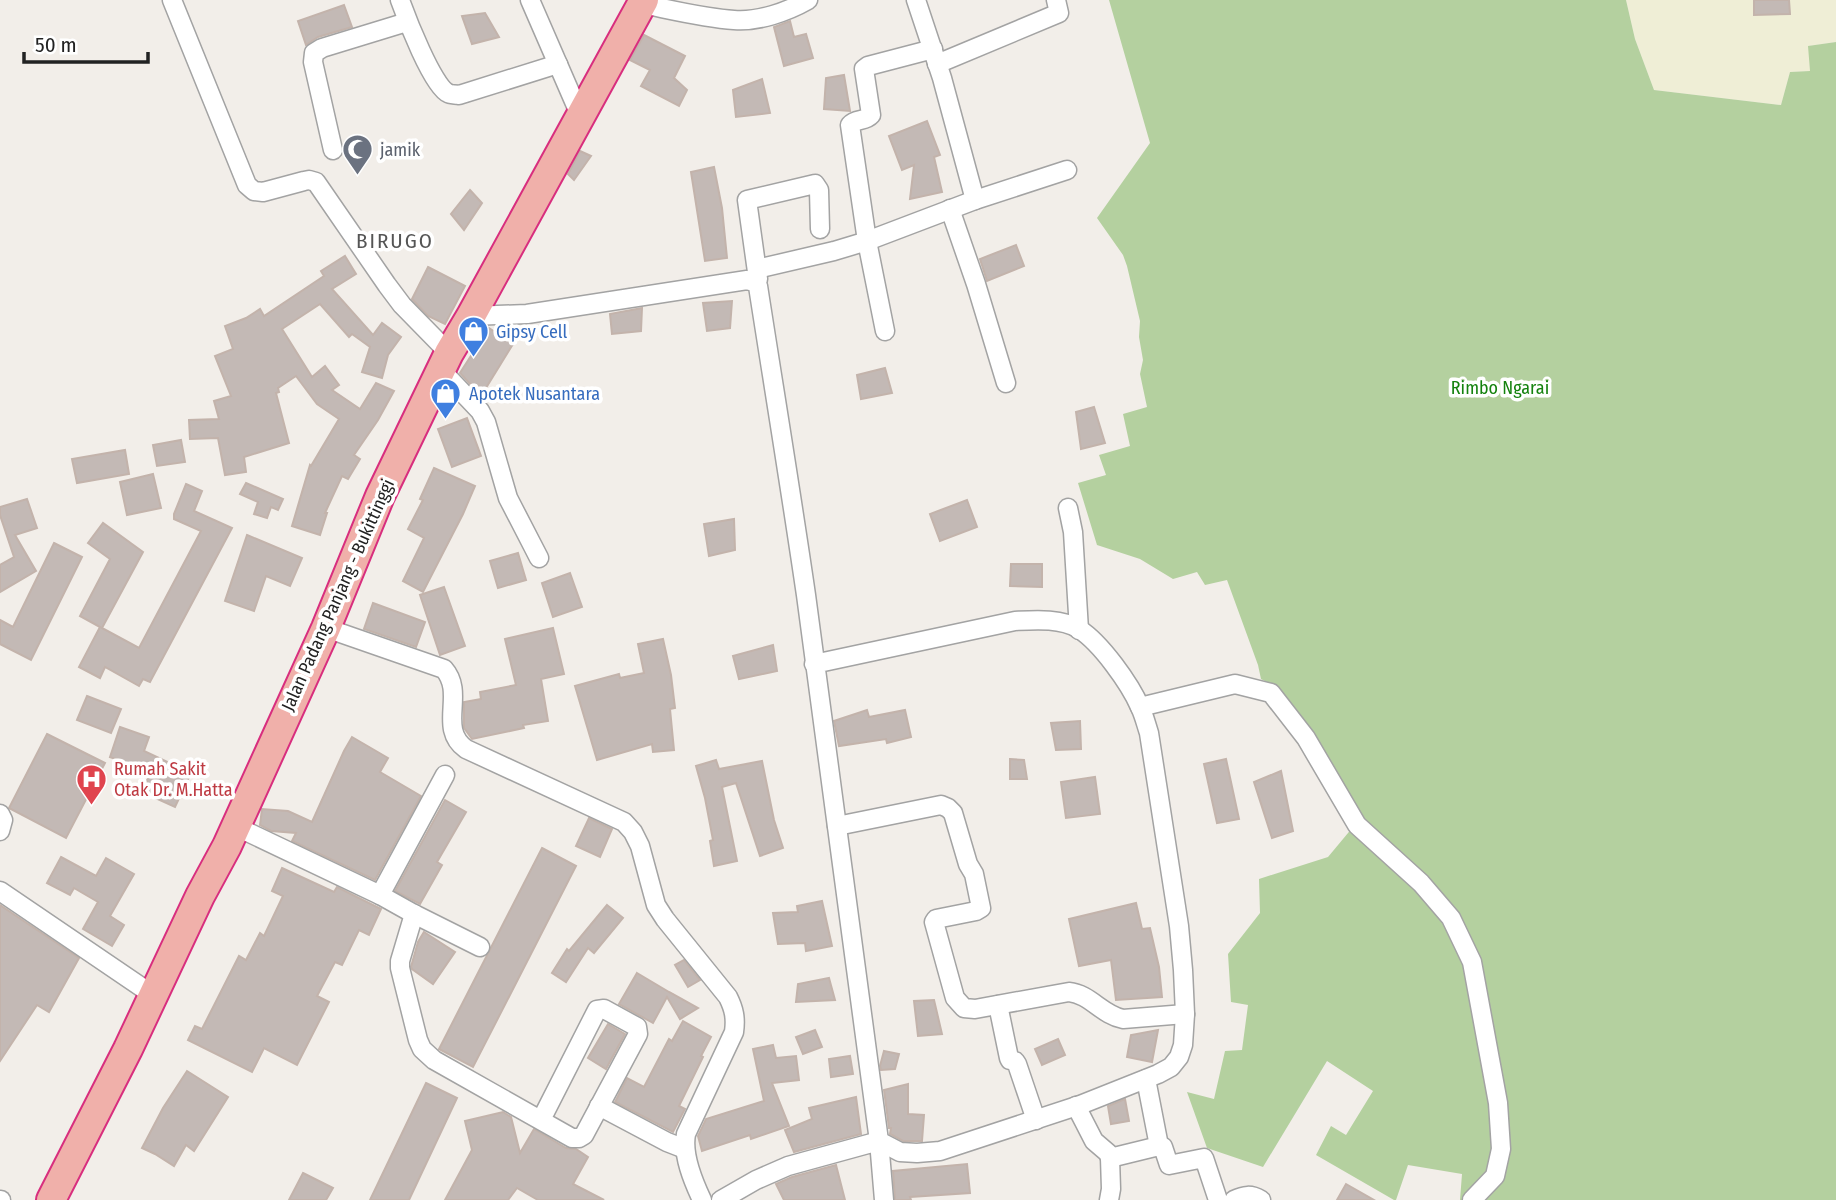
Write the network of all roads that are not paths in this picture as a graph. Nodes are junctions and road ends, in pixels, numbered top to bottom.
1 (172, 0) edge
2 (400, 0) edge
3 (530, 0) edge
4 (808, 0) edge
5 (916, 0) edge
6 (643, 2) edge
7 (1057, 9) edge
8 (407, 22) junction
9 (935, 57) junction
10 (558, 64) junction
11 (580, 115) junction
12 (332, 150) dead end
13 (1067, 170) dead end
14 (975, 201) junction
15 (950, 209) junction
16 (820, 229) dead end
17 (867, 241) junction
18 (757, 278) junction
19 (471, 316) junction
20 (885, 331) dead end
21 (445, 361) junction
22 (1006, 383) dead end
23 (1068, 508) dead end
24 (539, 558) dead end
25 (326, 628) junction
26 (1079, 629) junction
27 (814, 664) junction
28 (1140, 707) junction
29 (445, 775) dead end
30 (0, 814) edge
31 (235, 825) junction
32 (837, 826) junction
33 (0, 831) edge
34 (0, 891) edge
35 (380, 895) junction
36 (414, 914) junction
37 (480, 947) dead end
38 (153, 995) junction
39 (998, 1005) junction
40 (1185, 1014) junction
41 (1146, 1079) junction
42 (599, 1106) junction
43 (1076, 1106) junction
44 (541, 1120) junction
45 (1036, 1120) junction
46 (879, 1141) junction
47 (1159, 1146) junction
48 (685, 1149) junction
49 (1110, 1158) junction
50 (51, 1200) edge
51 (702, 1200) edge
52 (721, 1200) edge
53 (884, 1200) edge
54 (1109, 1200) edge
55 (1219, 1200) edge
56 (1234, 1200) edge
57 (1261, 1200) edge
58 (1472, 1200) edge

1 - 21 street
2 - 8 street
3 - 10 street
4 - 6 street
5 - 9 street
6 - 11 highway, Jalan Padang Panjang - Bukittinggi
7 - 9 street
8 - 10 street
8 - 12 street
9 - 14 street
9 - 17 street
10 - 11 street
11 - 19 highway, Jalan Padang Panjang - Bukittinggi
13 - 14 street
14 - 15 street
15 - 17 street
15 - 22 street
16 - 18 street
17 - 18 street
17 - 20 street
18 - 19 street
18 - 27 street
19 - 21 highway, Jalan Padang Panjang - Bukittinggi
21 - 24 street
21 - 25 highway, Jalan Padang Panjang - Bukittinggi
23 - 26 street
25 - 31 highway, Jalan Padang Panjang - Bukittinggi
25 - 48 street
26 - 27 street
26 - 28 street
27 - 32 street
28 - 40 street
28 - 58 street
29 - 35 street
30 - 33 street
31 - 35 street
31 - 38 highway, Jalan Padang Panjang - Bukittinggi
32 - 39 street
32 - 46 street
34 - 38 street
35 - 36 street
36 - 37 street
36 - 44 street
38 - 50 highway, Jalan Padang Panjang - Bukittinggi
39 - 40 street
39 - 45 street
40 - 41 street
41 - 43 street
41 - 47 street
42 - 44 street
42 - 44 street
42 - 48 street
43 - 45 street
43 - 49 street
45 - 46 street
46 - 52 street
46 - 53 street
47 - 49 street
47 - 55 street
48 - 51 street
49 - 54 street
56 - 57 street

